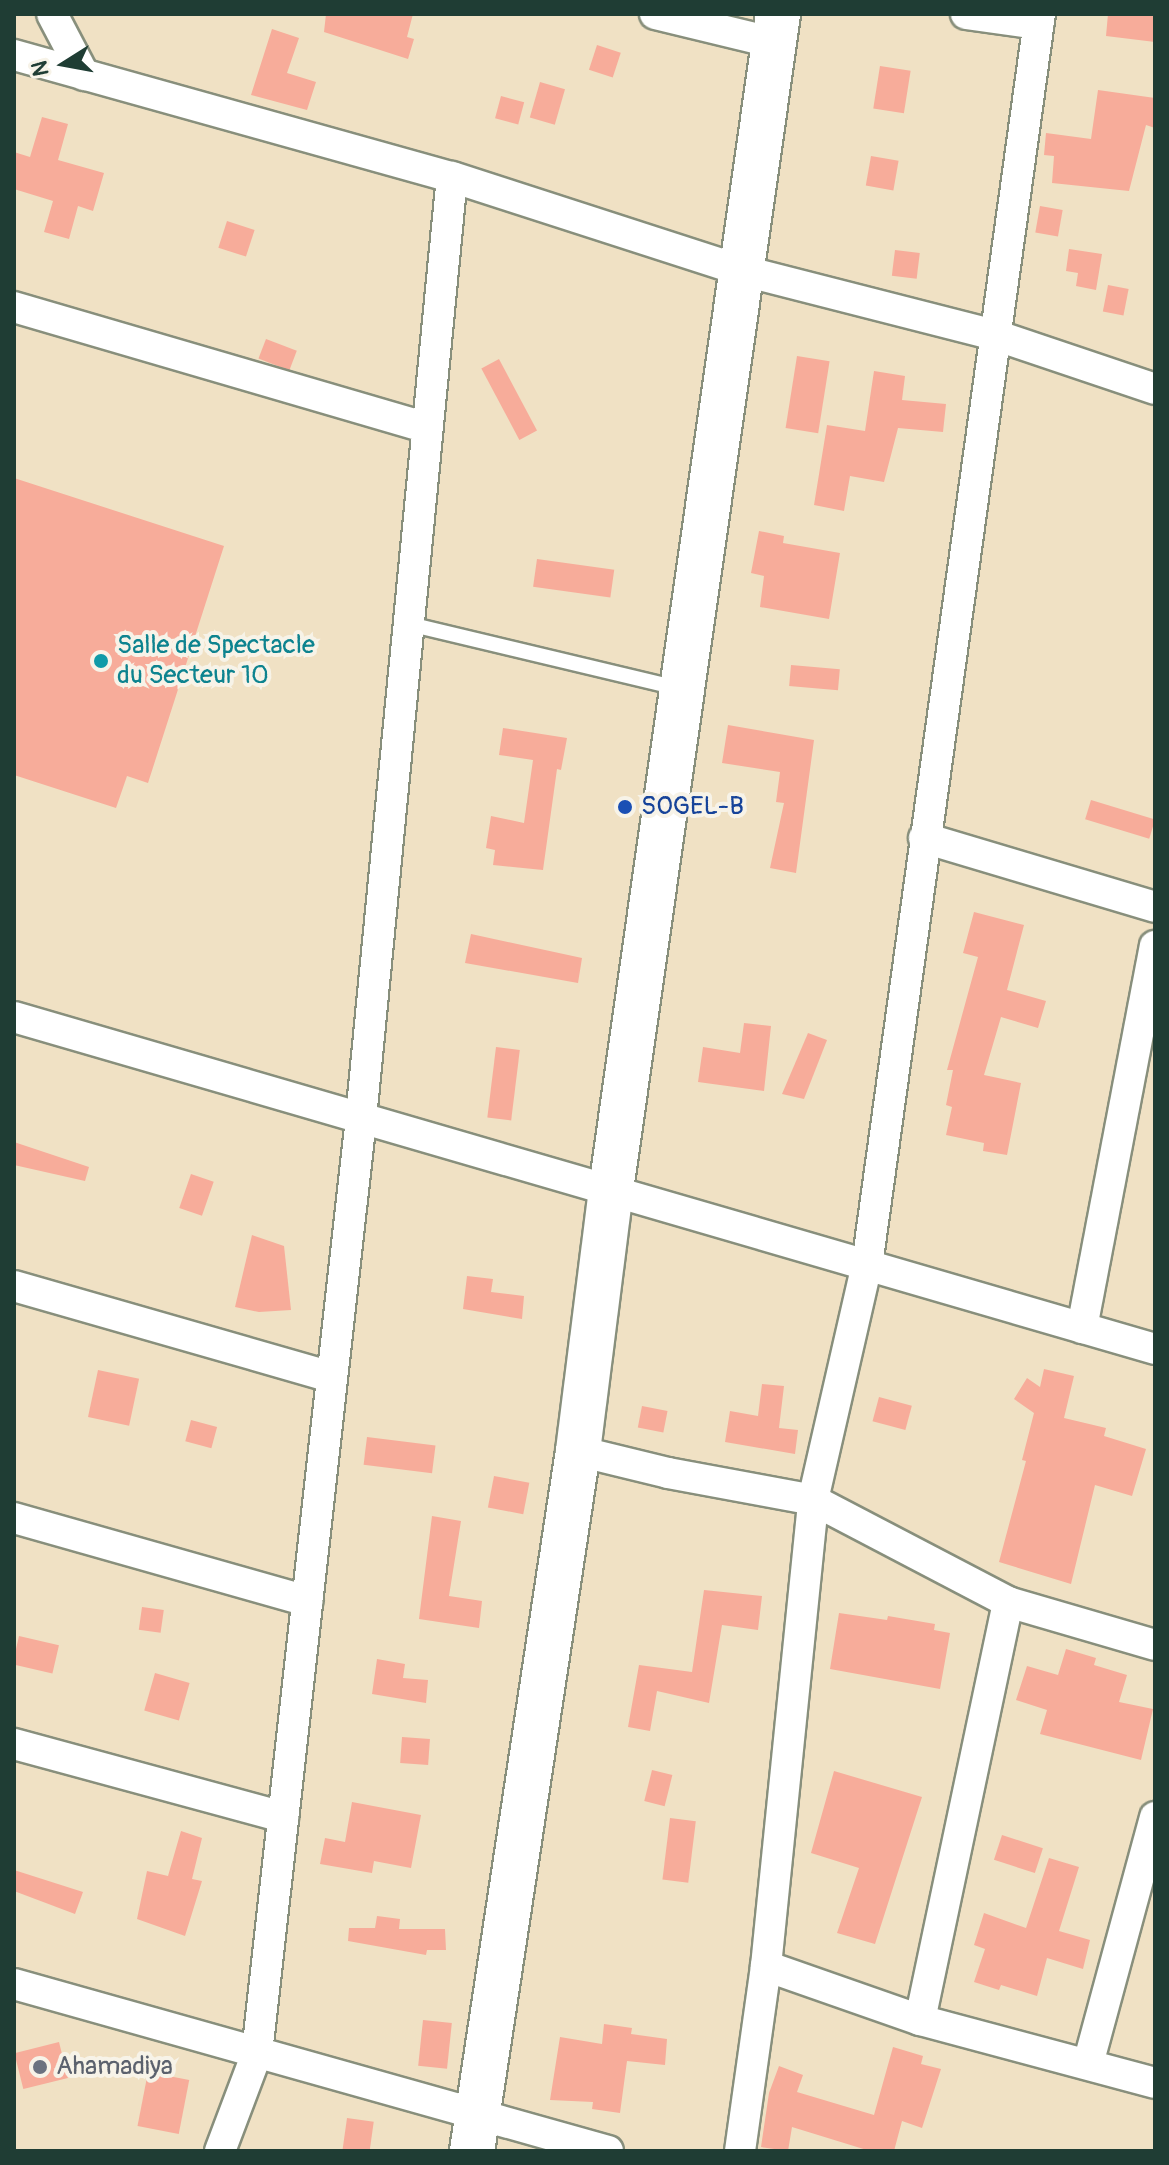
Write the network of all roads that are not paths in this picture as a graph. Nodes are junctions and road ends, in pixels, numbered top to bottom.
1 (52, 14) edge
2 (655, 14) edge
3 (966, 14) edge
4 (1039, 19) edge
5 (777, 28) edge
6 (16, 63) edge
7 (84, 75) junction
8 (452, 177) junction
9 (740, 270) junction
10 (14, 307) edge
11 (995, 335) junction
12 (1155, 389) edge
13 (427, 428) junction
14 (409, 624) junction
15 (682, 690) junction
16 (924, 838) junction
17 (1155, 907) edge
18 (1155, 946) edge
19 (14, 1017) edge
20 (361, 1118) junction
21 (611, 1189) junction
22 (867, 1265) junction
23 (14, 1286) edge
24 (1082, 1328) junction
25 (1155, 1349) edge
26 (331, 1377) junction
27 (578, 1451) junction
28 (813, 1500) junction
29 (14, 1518) edge
30 (307, 1601) junction
31 (1008, 1602) junction
32 (1155, 1645) edge
33 (14, 1744) edge
34 (283, 1817) junction
35 (1155, 1817) edge
36 (766, 1966) junction
37 (14, 1984) edge
38 (920, 2020) junction
39 (257, 2053) junction
40 (1088, 2064) junction
41 (1155, 2083) edge
42 (474, 2132) edge
43 (220, 2151) edge
44 (608, 2151) edge
45 (740, 2151) edge

1 - 7 street
2 - 5 street
3 - 4 street
4 - 11 street
5 - 9 main road
6 - 7 street
7 - 8 street
8 - 9 street
8 - 13 street
9 - 11 street
9 - 15 main road
10 - 13 street
11 - 12 street
11 - 16 street
13 - 14 street
14 - 15 lane
14 - 20 street
15 - 21 main road
16 - 17 street
16 - 22 street
18 - 24 street
19 - 20 street
20 - 21 street
20 - 26 street
21 - 22 street
21 - 27 main road
22 - 24 street
22 - 28 street
23 - 26 street
24 - 25 street
26 - 30 street
27 - 28 street
27 - 42 main road
28 - 31 street
28 - 36 street
29 - 30 street
30 - 34 street
31 - 32 street
31 - 38 street
33 - 34 street
34 - 39 street
35 - 40 street
36 - 38 street
36 - 45 street
37 - 39 street
38 - 40 street
39 - 42 street
39 - 43 street
40 - 41 street
42 - 44 street

